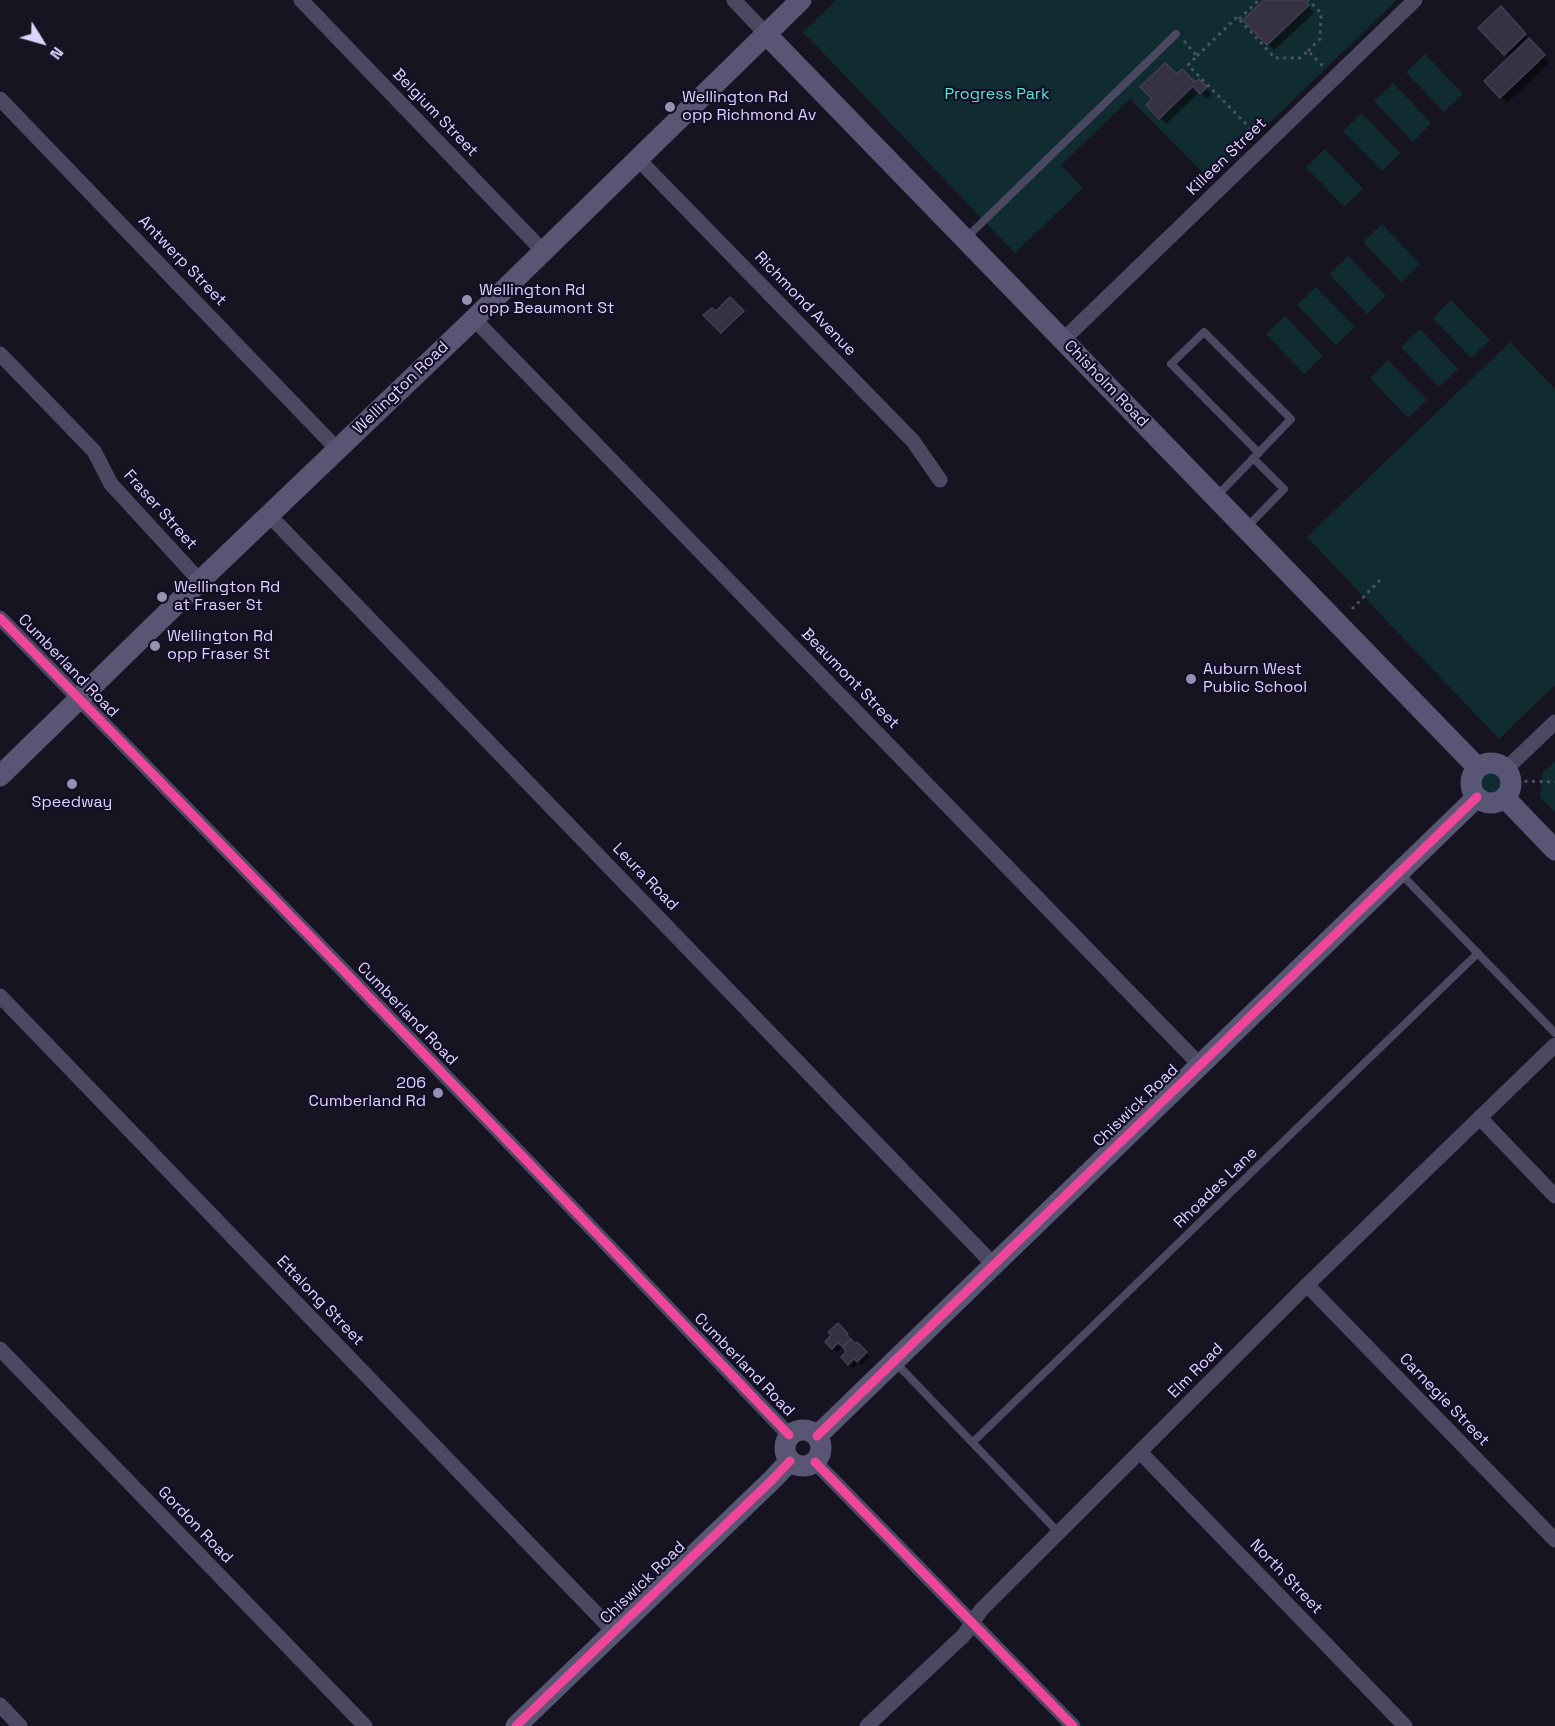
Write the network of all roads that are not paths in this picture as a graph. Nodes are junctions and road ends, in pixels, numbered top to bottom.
1 (301, 0) edge
2 (734, 0) edge
3 (801, 0) edge
4 (1415, 0) edge
5 (766, 34) junction
6 (1176, 34) road end
7 (0, 99) edge
8 (638, 159) junction
9 (965, 239) junction
10 (543, 251) junction
11 (474, 319) junction
12 (1063, 340) junction
13 (0, 354) edge
14 (337, 449) junction
15 (1256, 455) junction
16 (940, 480) dead end
17 (1216, 497) junction
18 (269, 515) junction
19 (1245, 528) junction
20 (200, 581) junction
21 (0, 618) edge
22 (79, 698) junction
23 (1555, 722) edge
24 (1478, 768) junction
25 (0, 776) edge
26 (1508, 783) junction
27 (1477, 797) junction
28 (1555, 850) edge
29 (1399, 872) junction
30 (1478, 953) junction
31 (0, 996) edge
32 (1555, 1033) edge
33 (1555, 1045) edge
34 (1200, 1065) junction
35 (1480, 1118) junction
36 (1555, 1196) edge
37 (994, 1265) junction
38 (1307, 1285) junction
39 (0, 1349) edge
40 (894, 1361) junction
41 (789, 1435) junction
42 (816, 1436) junction
43 (973, 1442) junction
44 (1140, 1452) junction
45 (790, 1461) junction
46 (815, 1462) junction
47 (1059, 1533) junction
48 (1555, 1540) edge
49 (972, 1622) junction
50 (614, 1632) junction
51 (0, 1705) edge
52 (20, 1726) edge
53 (365, 1726) edge
54 (516, 1726) edge
55 (867, 1726) edge
56 (1073, 1726) edge
57 (1405, 1726) edge

1 - 10 street, Belgium Street
2 - 5 street, Chisholm Road
3 - 5 main road, Wellington Road
4 - 12 street, Killeen Street
5 - 8 main road, Wellington Road
5 - 9 main road, Chisholm Road
6 - 9 lane
7 - 14 street, Antwerp Street
8 - 10 main road, Wellington Road
8 - 16 street, Richmond Avenue
9 - 12 main road, Chisholm Road
10 - 11 main road, Wellington Road
11 - 14 main road, Wellington Road
11 - 34 street, Beaumont Street
12 - 17 main road, Chisholm Road
13 - 20 street, Fraser Street
14 - 18 main road, Wellington Road
15 - 15 lane
15 - 17 lane
15 - 19 lane
17 - 19 main road, Chisholm Road
18 - 20 main road, Wellington Road
18 - 37 street, Leura Road
19 - 24 main road, Chisholm Road
20 - 22 main road, Wellington Road
21 - 22 street, Cumberland Road
22 - 25 main road, Wellington Road
22 - 41 street, Cumberland Road
23 - 26 street
24 - 26 main road
24 - 27 main road
26 - 27 main road
26 - 28 main road
27 - 29 main road, Chiswick Road
29 - 30 lane
29 - 34 main road, Chiswick Road
30 - 32 lane
30 - 43 lane, Rhoades Lane
31 - 50 street, Ettalong Street
33 - 35 street, Elm Road
34 - 37 main road, Chiswick Road
35 - 36 street
35 - 38 street, Elm Road
37 - 40 main road, Chiswick Road
38 - 44 street, Elm Road
38 - 48 street, Carnegie Street
39 - 53 street, Gordon Road
40 - 42 main road, Chiswick Road
40 - 43 lane
41 - 42 main road
41 - 45 main road
42 - 46 main road
43 - 47 lane
44 - 47 street, Elm Road
44 - 57 street, North Street
45 - 46 main road
45 - 50 main road, Chiswick Road
46 - 49 street
47 - 49 street, Elm Road
49 - 55 street, Elm Road
49 - 56 street
50 - 54 main road, Chiswick Road
51 - 52 street

